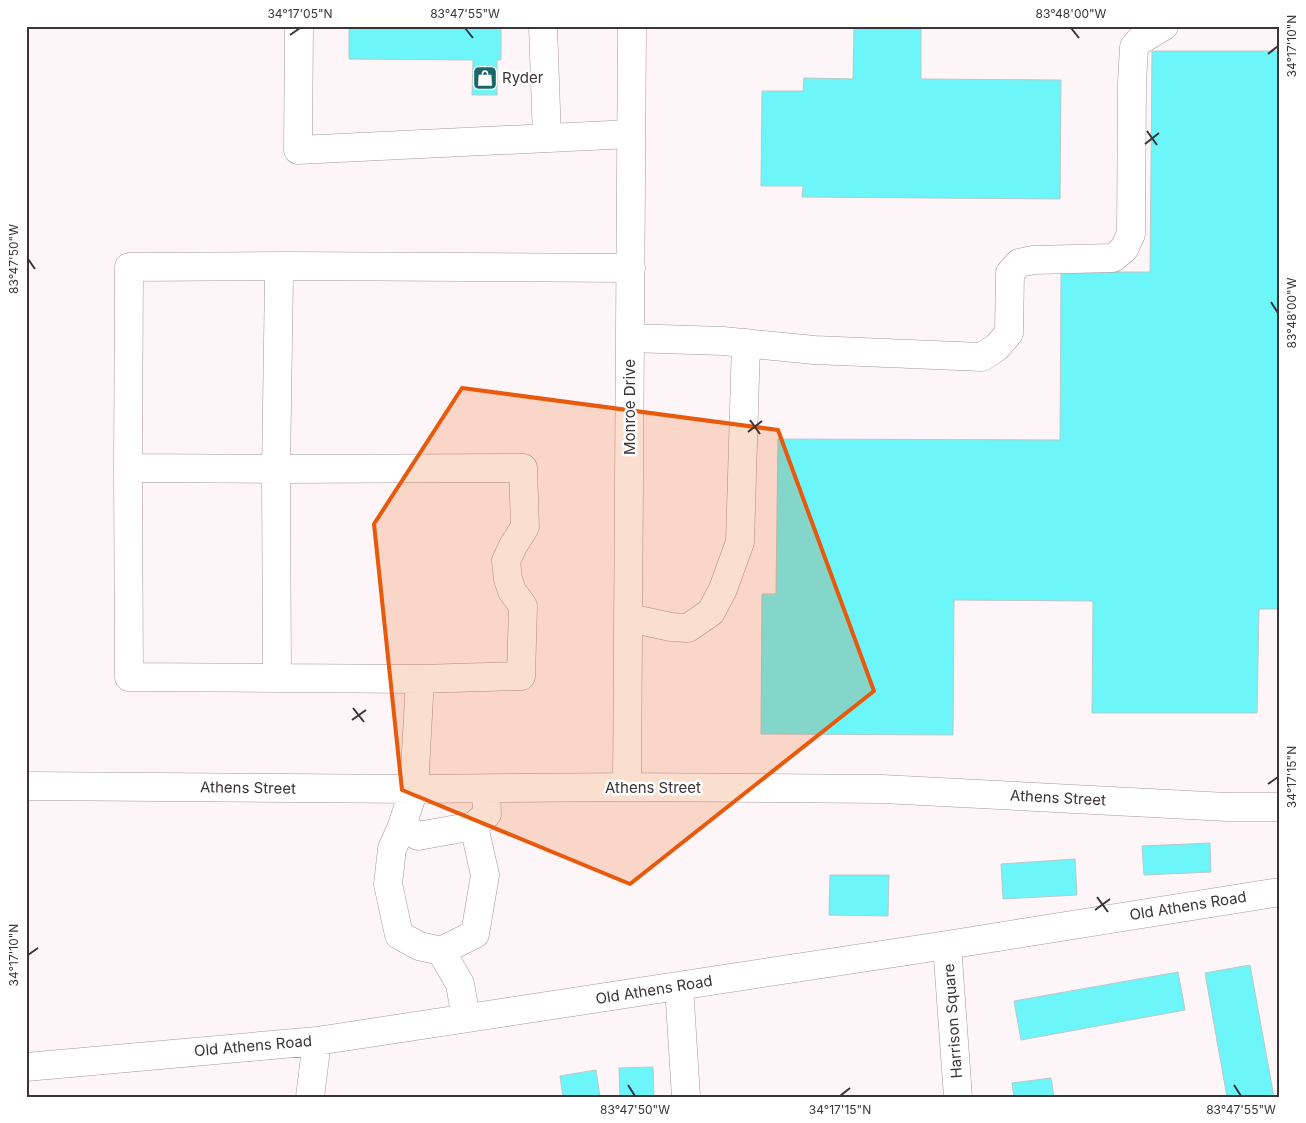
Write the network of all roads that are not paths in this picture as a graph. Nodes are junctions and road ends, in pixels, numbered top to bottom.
1 (298, 26) edge
2 (544, 26) edge
3 (632, 26) edge
4 (1164, 26) edge
5 (632, 134) junction
6 (547, 138) junction
7 (285, 266) junction
8 (631, 268) junction
9 (630, 338) junction
10 (746, 343) junction
11 (128, 468) junction
12 (276, 469) junction
13 (629, 618) junction
14 (276, 678) junction
15 (420, 679) junction
16 (26, 786) edge
17 (628, 787) junction
18 (414, 789) junction
19 (486, 789) junction
20 (1280, 807) edge
21 (402, 826) junction
22 (474, 826) junction
23 (1280, 892) edge
24 (948, 945) junction
25 (441, 951) junction
26 (679, 986) junction
27 (466, 1018) junction
28 (317, 1041) junction
29 (26, 1067) edge
30 (310, 1097) edge
31 (686, 1097) edge
32 (958, 1097) edge

1 - 6 street
2 - 6 street
3 - 5 street, Monroe Drive
4 - 10 street
5 - 6 street
5 - 8 street, Monroe Drive
7 - 8 street
7 - 11 street
7 - 12 street
8 - 9 street, Monroe Drive
9 - 10 street
9 - 13 street, Monroe Drive
10 - 13 street
11 - 12 street
11 - 14 street
12 - 14 street
12 - 15 street
13 - 17 street, Monroe Drive
14 - 15 street
15 - 18 street
16 - 18 street, Athens Street
17 - 19 street, Athens Street
17 - 20 street, Athens Street
18 - 19 street, Athens Street
18 - 21 street
19 - 22 street
21 - 22 street
21 - 25 street
22 - 25 street
23 - 24 street, Old Athens Road
24 - 26 street, Old Athens Road
24 - 32 street, Harrison Square
25 - 27 street
26 - 27 street, Old Athens Road
26 - 31 street
27 - 28 street, Old Athens Road
28 - 29 street, Old Athens Road
28 - 30 street

